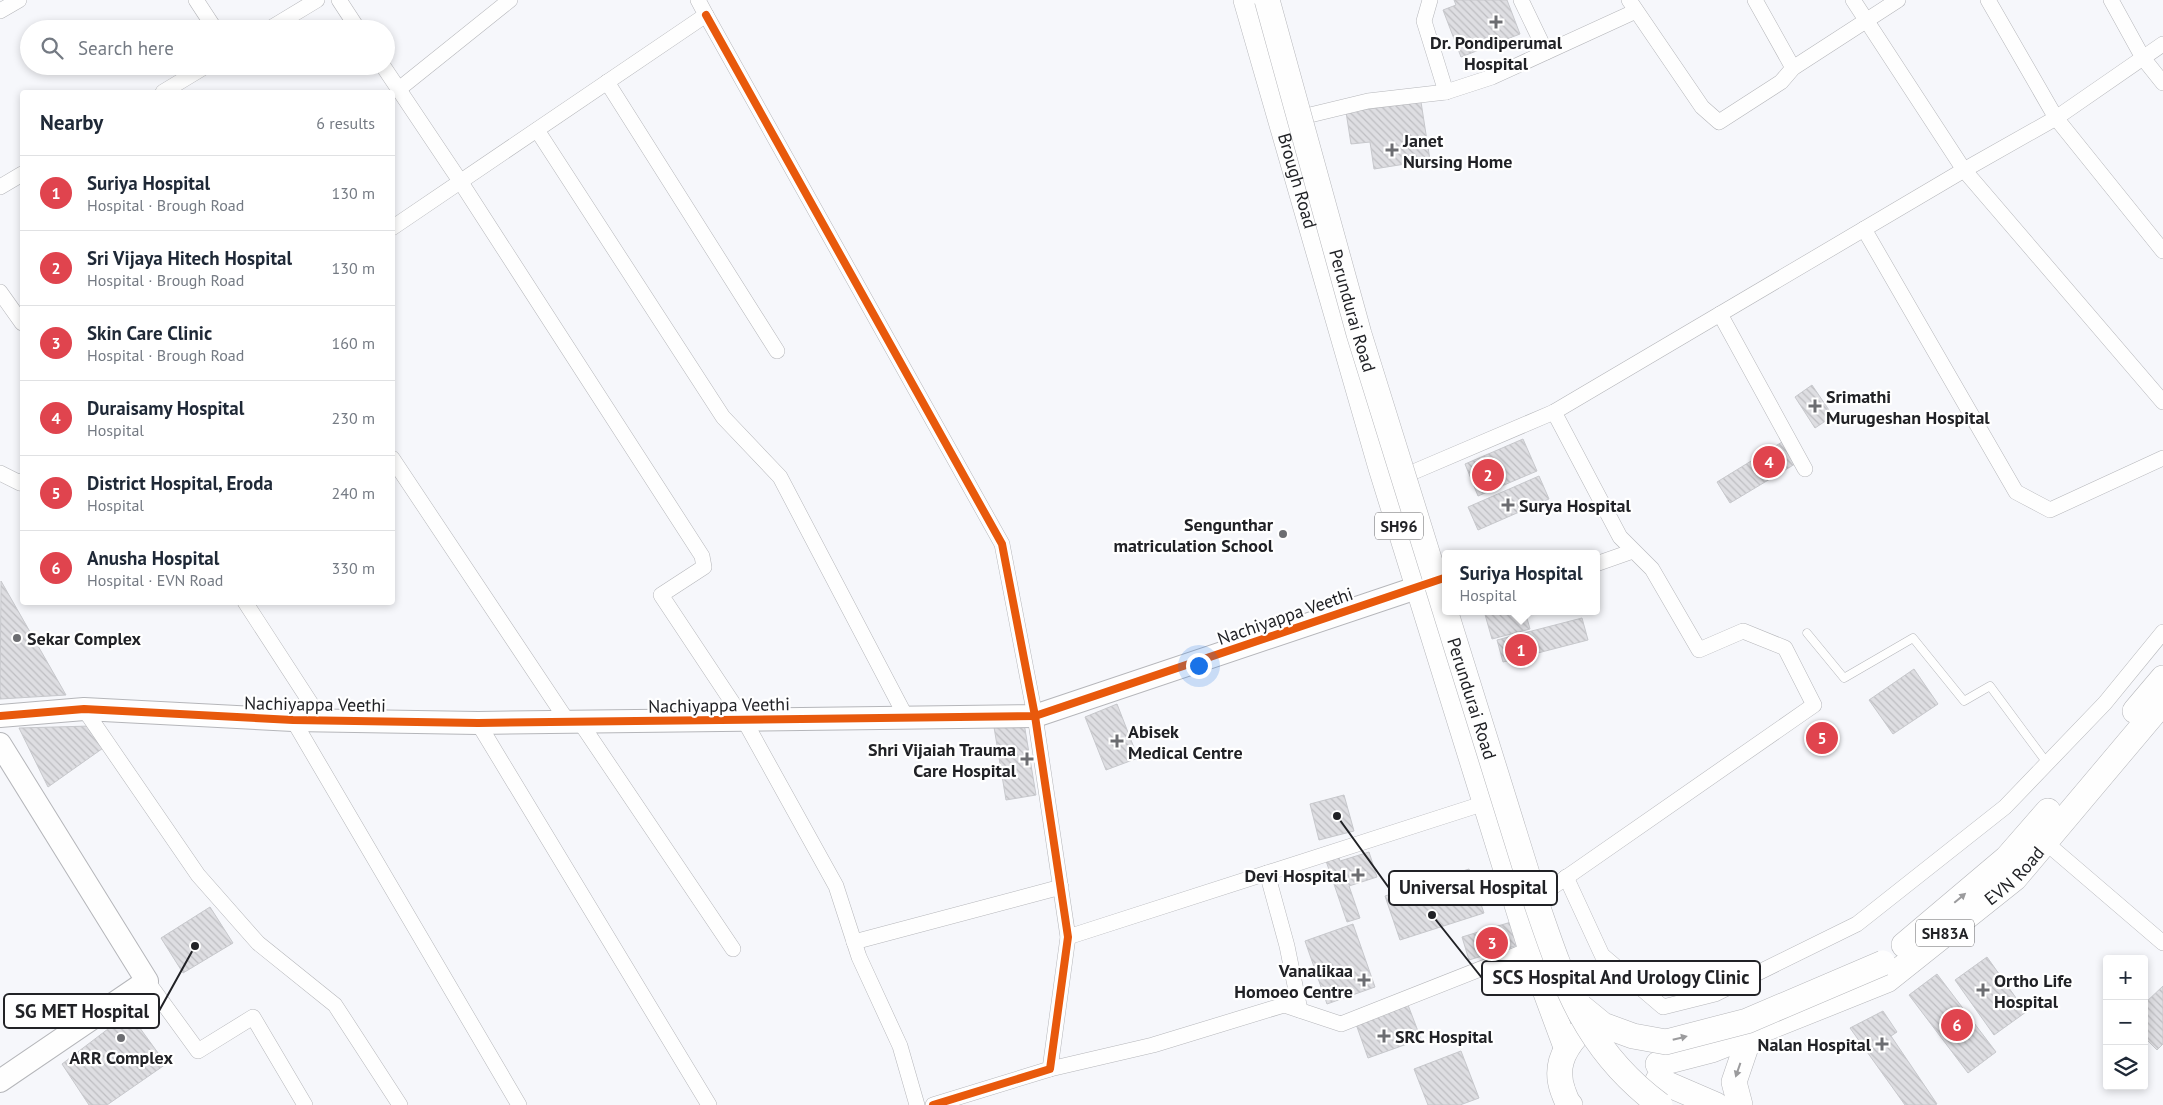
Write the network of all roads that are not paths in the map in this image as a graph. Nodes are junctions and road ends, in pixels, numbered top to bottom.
1 (19, 0) edge
2 (196, 0) edge
3 (317, 0) edge
4 (339, 0) edge
5 (510, 0) edge
6 (698, 0) edge
7 (1246, 0) edge
8 (1252, 0) edge
9 (1267, 0) edge
10 (1279, 0) edge
11 (1430, 0) edge
12 (1521, 0) edge
13 (1755, 0) edge
14 (1853, 0) edge
15 (1898, 0) edge
16 (1988, 0) edge
17 (2111, 0) edge
18 (1633, 5) edge
19 (0, 11) edge
20 (706, 15) junction
21 (208, 20) edge
22 (284, 20) edge
23 (352, 20) edge
24 (1865, 21) junction
25 (2163, 44) edge
26 (1546, 52) junction
27 (2142, 58) junction
28 (1793, 68) junction
29 (191, 75) edge
30 (390, 75) edge
31 (607, 82) junction
32 (2163, 83) edge
33 (399, 89) junction
34 (166, 90) edge
35 (1446, 92) junction
36 (1310, 115) junction
37 (2056, 118) junction
38 (537, 130) junction
39 (1964, 170) junction
40 (20, 175) edge
41 (460, 181) junction
42 (0, 187) edge
43 (395, 226) edge
44 (1864, 229) junction
45 (2163, 251) edge
46 (0, 292) edge
47 (1720, 314) junction
48 (20, 320) edge
49 (777, 351) dead end
50 (2163, 402) edge
51 (1554, 412) junction
52 (2163, 458) edge
53 (395, 462) edge
54 (1805, 469) dead end
55 (0, 472) edge
56 (1411, 473) junction
57 (20, 482) edge
58 (1633, 551) junction
59 (1600, 563) edge
60 (1442, 572) edge
61 (1442, 583) edge
62 (1418, 587) junction
63 (1442, 601) edge
64 (247, 605) edge
65 (1446, 615) edge
66 (1457, 615) edge
67 (2163, 632) edge
68 (1807, 633) dead end
69 (2163, 678) edge
70 (2163, 702) edge
71 (84, 709) junction
72 (0, 716) edge
73 (1036, 716) junction
74 (906, 718) junction
75 (321, 719) junction
76 (293, 720) junction
77 (744, 720) junction
78 (574, 722) junction
79 (478, 723) junction
80 (0, 744) edge
81 (2047, 763) junction
82 (1485, 803) junction
83 (2044, 840) junction
84 (1267, 873) junction
85 (1566, 877) junction
86 (1061, 888) junction
87 (1541, 895) junction
88 (1068, 937) junction
89 (854, 942) junction
90 (2163, 943) edge
91 (733, 949) dead end
92 (1531, 949) junction
93 (148, 981) junction
94 (1573, 1001) junction
95 (1300, 1010) junction
96 (1599, 1024) junction
97 (1750, 1035) junction
98 (1566, 1047) junction
99 (1050, 1069) junction
100 (1658, 1072) junction
101 (0, 1081) edge
102 (1565, 1104) edge
103 (305, 1105) edge
104 (400, 1105) edge
105 (519, 1105) edge
106 (709, 1105) edge
107 (918, 1105) edge
108 (934, 1105) edge
109 (1642, 1105) edge
110 (1646, 1105) edge
111 (1660, 1105) edge
112 (1716, 1105) edge
113 (1740, 1105) edge

1 - 19 street
2 - 21 street
3 - 22 street
4 - 23 street
5 - 33 street
6 - 20 street
7 - 62 main road, Brough Road / SH96
8 - 109 main road, Perundurai Road / SH96
9 - 63 main road, Perundurai Road / SH96, bridge
10 - 36 main road, Brough Road / SH96
11 - 35 street
12 - 26 street
13 - 28 street
14 - 24 street
15 - 24 street
16 - 37 street
17 - 27 street
18 - 26 street
18 - 28 street
20 - 31 street
20 - 73 street
24 - 28 street
24 - 39 street
25 - 27 street
26 - 35 street
27 - 32 street
27 - 37 street
29 - 34 street
30 - 33 street
31 - 38 street
31 - 49 street
33 - 41 street
35 - 36 street
36 - 56 main road, Brough Road / SH96
37 - 39 street
37 - 45 street
38 - 41 street
38 - 74 street
39 - 44 street
39 - 50 street
40 - 42 street
41 - 43 street
41 - 77 street
44 - 47 street
44 - 52 street
46 - 48 street
47 - 51 street
47 - 54 street
51 - 56 street
51 - 58 street
53 - 78 street
55 - 57 street
56 - 60 main road, Brough Road / SH96
58 - 59 street
58 - 85 street
61 - 62 street, Nachiyappa Veethi
62 - 73 street, Nachiyappa Veethi
62 - 82 main road, Brough Road / SH96
64 - 75 street
65 - 94 main road, Perundurai Road / SH96, bridge
66 - 87 main road
67 - 81 street
68 - 81 lane
94 -> 69 main road, bridge
70 - 83 main road, EVN Road / SH83A
71 - 72 street, Nachiyappa Veethi
71 - 76 street, Nachiyappa Veethi
71 - 104 street
73 - 74 street, Nachiyappa Veethi
73 - 86 street
74 - 77 street, Nachiyappa Veethi
75 - 76 street, Nachiyappa Veethi
75 - 79 street, Nachiyappa Veethi
76 - 105 street
77 - 78 street, Nachiyappa Veethi
77 - 89 street
78 - 79 street, Nachiyappa Veethi
78 - 91 street
79 - 106 street
80 - 93 street
81 - 85 street
82 - 84 street
82 - 92 main road, Brough Road / SH96
83 - 90 street
83 - 97 main road, EVN Road / SH83A
84 - 88 street
84 - 95 street
85 - 87 street
86 - 88 street
86 - 89 street
87 - 96 main road
88 - 99 street
89 - 107 street
92 - 95 street
92 - 98 main road, Brough Road / SH96
93 - 101 street
93 - 103 street
94 - 111 main road, Perundurai Road / SH96, bridge
95 - 99 street
96 - 98 main road
96 - 100 main road
97 - 100 main road, EVN Road / SH83A
97 -> 113 main road
98 - 102 main road
99 - 108 street
100 - 110 main road
100 - 112 main road

